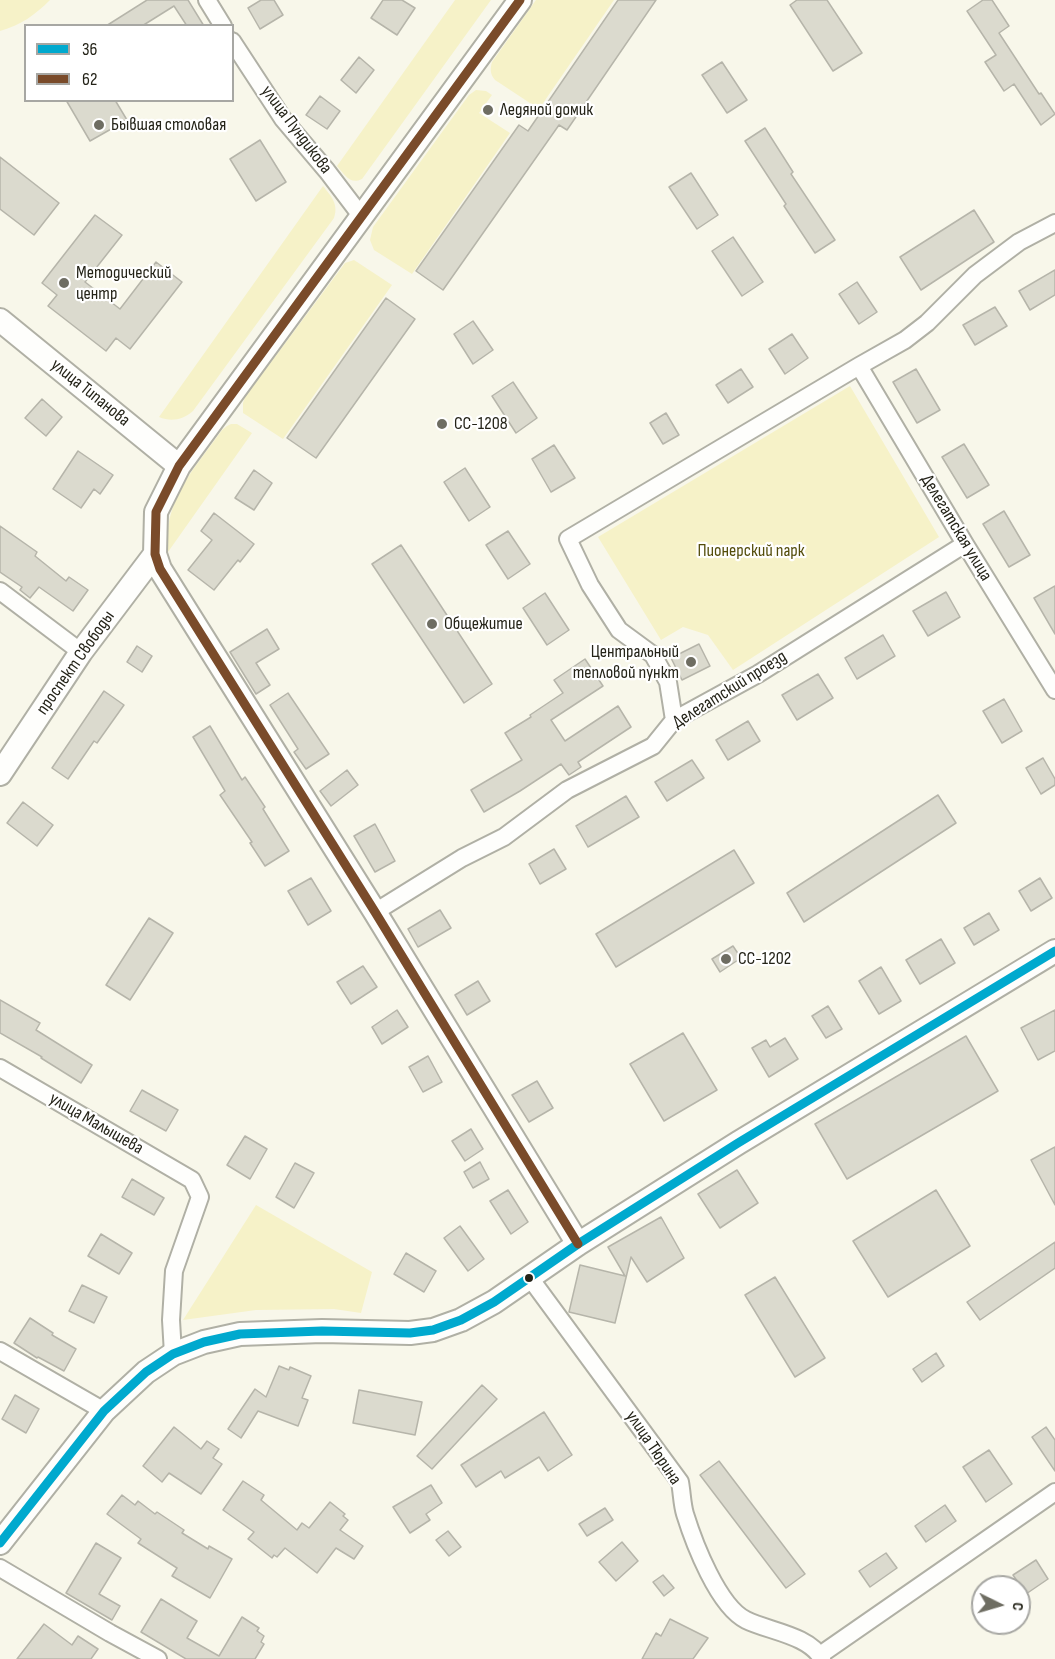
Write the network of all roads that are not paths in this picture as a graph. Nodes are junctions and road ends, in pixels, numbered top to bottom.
1 (207, 0) edge
2 (520, 0) edge
3 (222, 24) edge
4 (234, 44) edge
5 (362, 217) junction
6 (1055, 223) edge
7 (0, 320) edge
8 (859, 366) junction
9 (179, 466) junction
10 (965, 544) junction
11 (155, 554) junction
12 (0, 591) edge
13 (81, 652) junction
14 (1055, 690) edge
15 (674, 720) junction
16 (0, 774) edge
17 (375, 912) junction
18 (1055, 951) edge
19 (0, 1068) edge
20 (578, 1244) junction
21 (530, 1278) junction
22 (0, 1352) edge
23 (173, 1354) junction
24 (104, 1411) junction
25 (1055, 1492) edge
26 (0, 1543) edge
27 (0, 1568) edge
28 (821, 1657) edge
29 (158, 1659) edge

1 - 3 street
2 - 5 street
4 - 5 street, улица Пундикова
5 - 9 street
6 - 8 street
7 - 9 street, улица Типанова
8 - 10 street, Делегатская улица
8 - 15 street
9 - 11 street
10 - 14 street, Делегатская улица
10 - 15 street, Делегатский проезд
11 - 13 street, проспект Свободы
11 - 17 street
12 - 13 street
13 - 16 street, проспект Свободы
15 - 17 street, Делегатский проезд
17 - 20 street
18 - 20 street
19 - 23 street, улица Малышева
20 - 21 street
21 - 23 street
21 - 28 street, улица Тюрина
22 - 24 street
23 - 24 street
24 - 26 street
25 - 28 street, улица Тюрина
27 - 29 street

